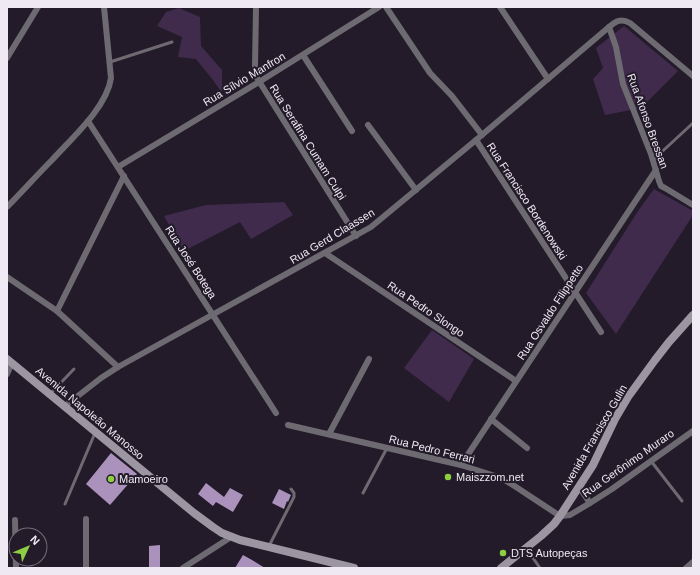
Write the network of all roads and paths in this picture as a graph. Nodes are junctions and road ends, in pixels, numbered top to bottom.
1 (104, 7) edge
2 (256, 7) edge
3 (380, 7) edge
4 (386, 7) edge
5 (500, 7) edge
6 (35, 9) edge
7 (609, 27) junction
8 (172, 42) dead end
9 (303, 55) junction
10 (7, 58) edge
11 (110, 62) junction
12 (693, 76) edge
13 (548, 79) junction
14 (259, 82) junction
15 (88, 121) junction
16 (693, 123) edge
17 (368, 125) dead end
18 (352, 131) dead end
19 (482, 135) junction
20 (476, 140) junction
21 (653, 160) junction
22 (118, 167) junction
23 (656, 170) junction
24 (124, 176) junction
25 (416, 190) junction
26 (693, 205) edge
27 (7, 207) edge
28 (356, 236) junction
29 (325, 253) junction
30 (7, 277) edge
31 (575, 292) junction
32 (58, 311) junction
33 (213, 315) junction
34 (693, 315) edge
35 (601, 332) dead end
36 (369, 359) dead end
37 (10, 361) edge
38 (118, 367) junction
39 (74, 369) dead end
40 (7, 374) edge
41 (516, 381) junction
42 (50, 394) junction
43 (65, 406) junction
44 (276, 414) dead end
45 (491, 419) junction
46 (288, 425) dead end
47 (96, 432) junction
48 (693, 432) edge
49 (329, 434) junction
50 (387, 448) junction
51 (527, 448) dead end
52 (651, 461) junction
53 (461, 465) junction
54 (579, 487) junction
55 (291, 489) dead end
56 (363, 493) dead end
57 (682, 502) dead end
58 (590, 503) junction
59 (64, 504) dead end
60 (560, 516) junction
61 (86, 518) dead end
62 (15, 520) dead end
63 (231, 537) junction
64 (268, 547) junction
65 (526, 548) junction
66 (693, 562) edge
67 (16, 568) edge
68 (86, 568) edge
69 (184, 568) edge
70 (354, 568) edge
71 (501, 568) edge
72 (540, 568) edge
73 (686, 568) edge

1 - 11 street
2 - 14 street, Rua Serafina Cumam Culpi
3 - 9 street, Rua Sílvio Manfron
4 - 19 street, Rua Francisco Bordenowski
5 - 13 street
6 - 10 street
7 - 12 street, Rua Gerd Claassen
7 - 13 street, Rua Gerd Claassen
7 - 21 street, Rua Afonso Bressan
8 - 11 lane
9 - 14 street, Rua Sílvio Manfron
9 - 18 street
11 - 15 street
13 - 19 street, Rua Gerd Claassen
14 - 22 street, Rua Sílvio Manfron
14 - 28 street, Rua Serafina Cumam Culpi
15 - 22 street, Rua José Botega
15 - 27 street
16 - 21 lane
17 - 25 street
19 - 20 street, Rua Gerd Claassen
20 - 25 street, Rua Gerd Claassen
20 - 31 street, Rua Francisco Bordenowski
21 - 23 street, Rua Afonso Bressan
22 - 24 street, Rua José Botega
23 - 26 street, Rua Afonso Bressan
23 - 31 street, Rua Osvaldo Filippetto
24 - 32 street
24 - 33 street, Rua José Botega
25 - 28 street, Rua Gerd Claassen
28 - 29 street, Rua Gerd Claassen
29 - 33 street, Rua Gerd Claassen
29 - 41 street, Rua Pedro Slongo
30 - 32 street
31 - 35 street, Rua Francisco Bordenowski
31 - 41 street, Rua Osvaldo Filippetto
32 - 38 street
33 - 38 street, Rua Gerd Claassen
33 - 44 street, Rua José Botega
34 - 54 street, Avenida Francisco Gulin
36 - 49 street
37 - 40 street
37 - 42 street, Avenida Napoleão Manosso
38 - 43 street, Rua Gerd Claassen
39 - 42 lane
41 - 45 street, Rua Osvaldo Filippetto
42 - 43 street, Avenida Napoleão Manosso
43 - 47 street, Avenida Napoleão Manosso
45 - 51 street
45 - 53 street, Rua Osvaldo Filippetto
46 - 49 street, Rua Pedro Ferrari
47 - 59 lane
47 - 63 street, Avenida Napoleão Manosso
48 - 52 street, Rua Gerônimo Muraro
49 - 50 street, Rua Pedro Ferrari
50 - 53 street, Rua Pedro Ferrari
50 - 56 lane
52 - 57 lane
52 - 58 street, Rua Gerônimo Muraro
53 - 60 street, Rua Pedro Ferrari
54 - 58 street
54 - 60 street, Avenida Francisco Gulin
55 - 64 lane
58 - 60 street, Rua Gerônimo Muraro
60 - 65 street
61 - 68 street
62 - 67 street
63 - 64 street, Avenida Napoleão Manosso
63 - 69 street
64 - 70 street, Avenida Napoleão Manosso
65 - 71 street
65 - 72 lane
66 - 73 street

